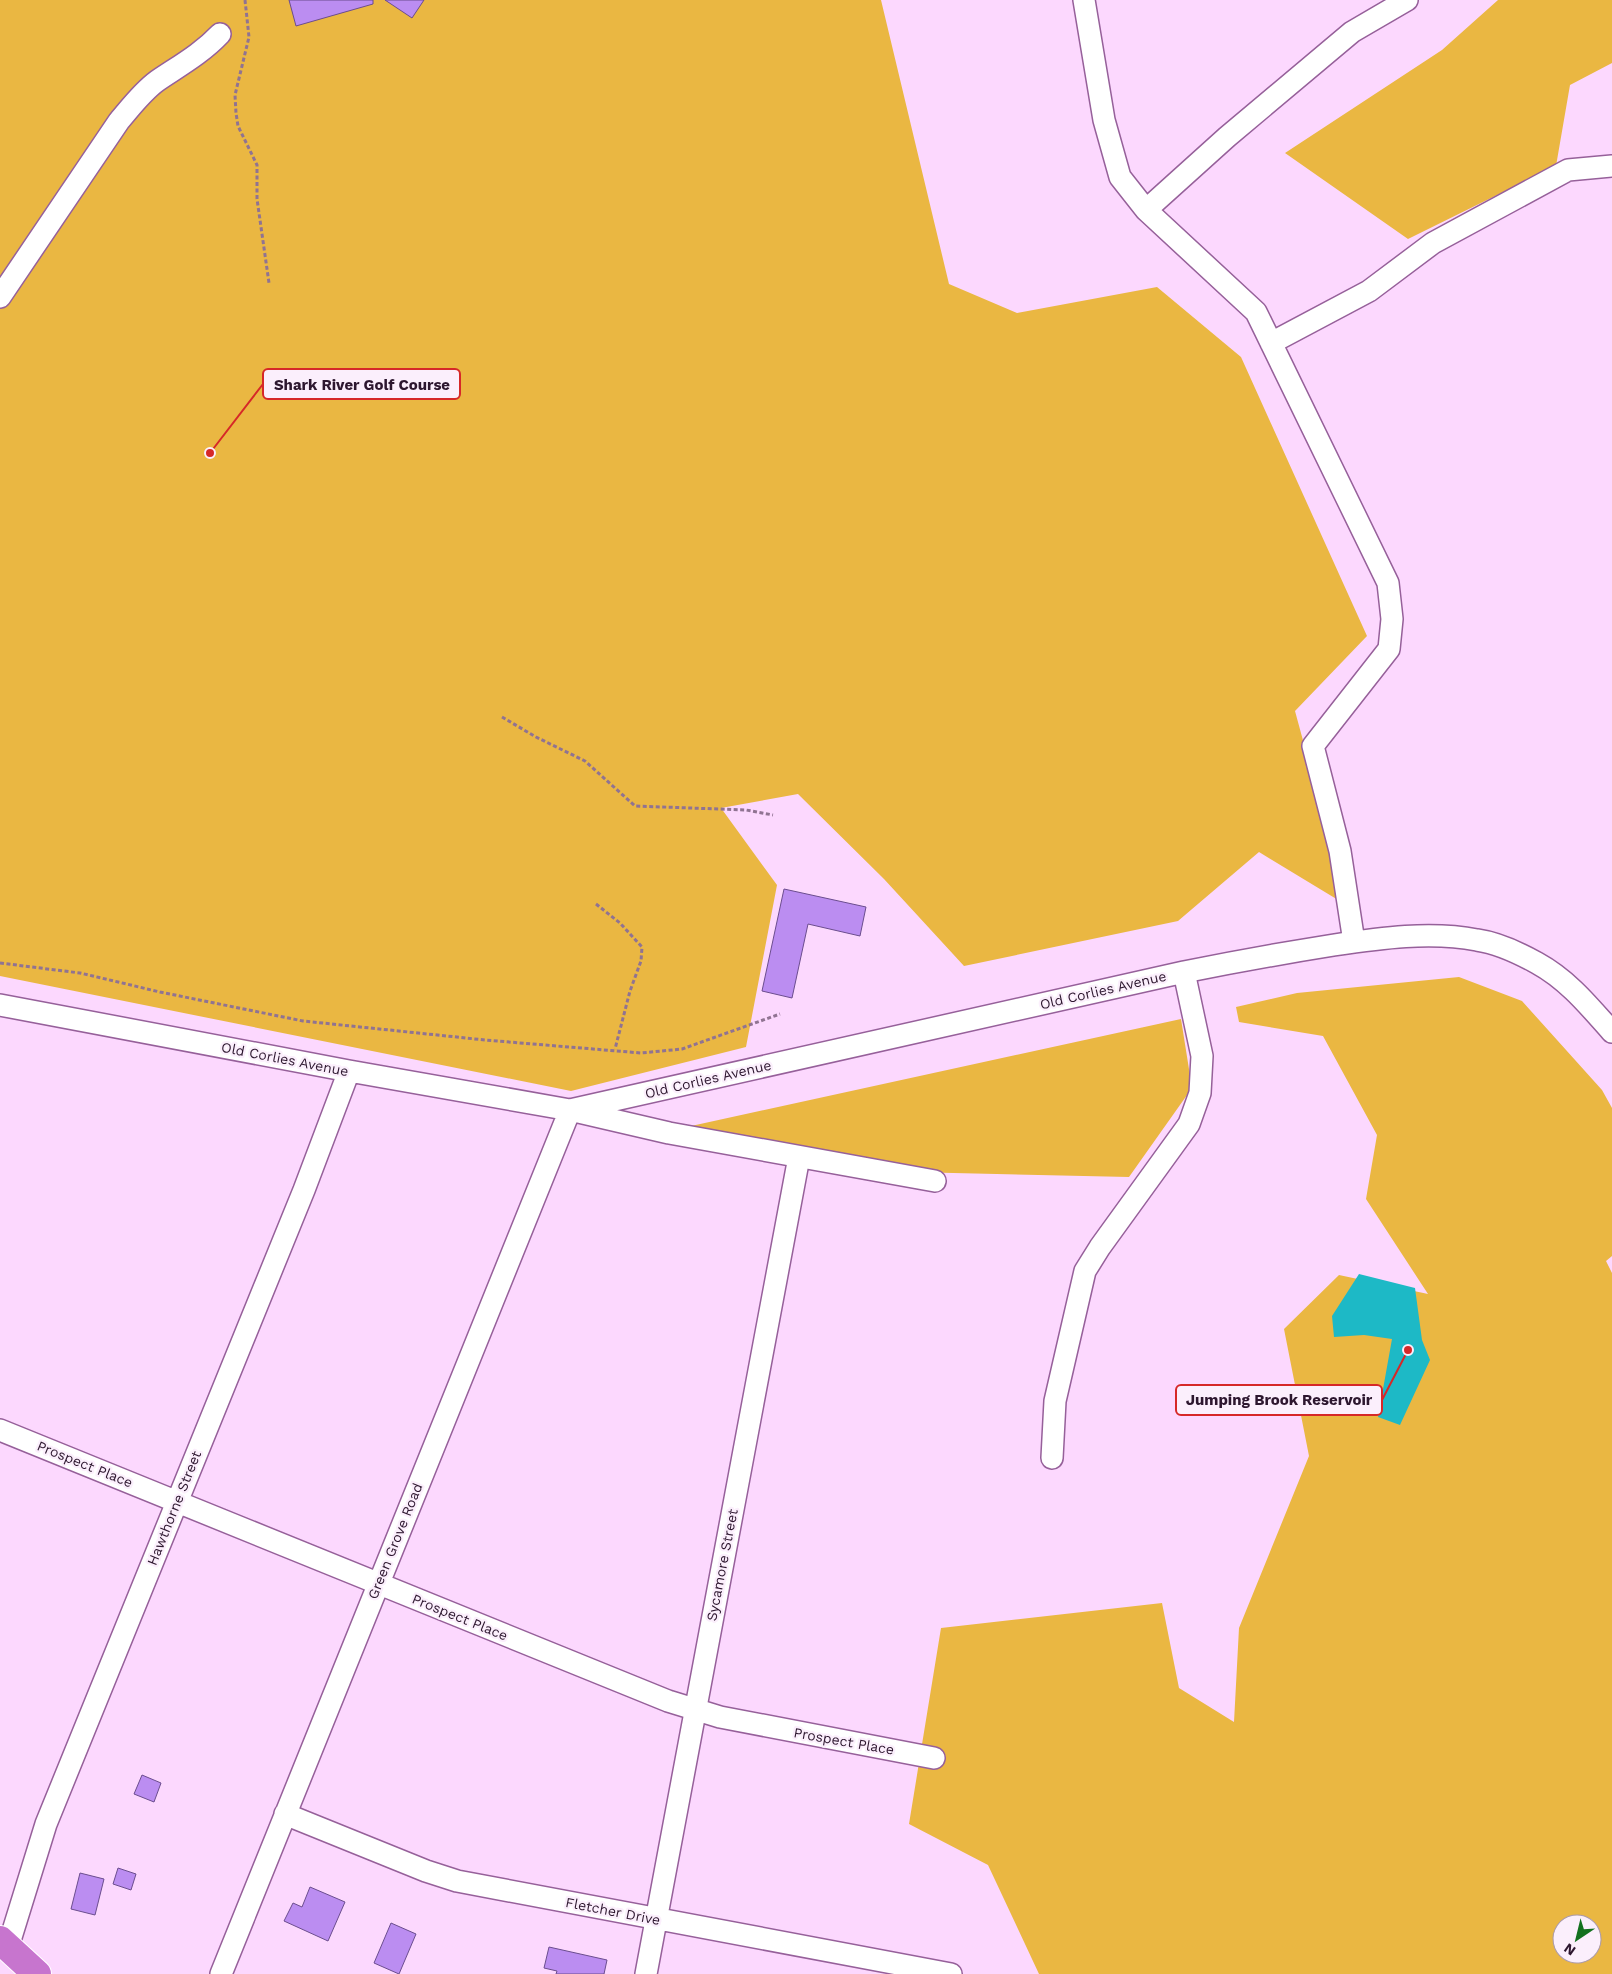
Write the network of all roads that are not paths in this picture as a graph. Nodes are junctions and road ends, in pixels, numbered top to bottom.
1 (1084, 0) edge
2 (1407, 0) edge
3 (220, 34) dead end
4 (1612, 166) edge
5 (1146, 210) junction
6 (0, 297) edge
7 (1271, 343) junction
8 (1354, 942) junction
9 (1184, 972) junction
10 (0, 1005) edge
11 (1612, 1032) edge
12 (349, 1071) junction
13 (570, 1110) junction
14 (799, 1157) junction
15 (935, 1181) dead end
16 (0, 1430) edge
17 (1052, 1458) dead end
18 (177, 1502) junction
19 (378, 1584) junction
20 (696, 1710) junction
21 (934, 1758) dead end
22 (284, 1814) junction
23 (656, 1919) junction
24 (4, 1944) edge
25 (37, 1974) edge
26 (221, 1974) edge
27 (646, 1974) edge
28 (951, 1974) edge

1 - 5 street
2 - 5 street
3 - 6 street
4 - 7 street
5 - 7 street
7 - 8 street
8 - 9 street, Old Corlies Avenue
8 - 11 street, Old Corlies Avenue
9 - 13 street, Old Corlies Avenue
9 - 17 street
10 - 12 street, Old Corlies Avenue
12 - 13 street, Old Corlies Avenue
12 - 18 street, Hawthorne Street
13 - 14 street, Old Corlies Avenue
13 - 19 street, Green Grove Road
14 - 15 street, Old Corlies Avenue
14 - 20 street, Sycamore Street
16 - 18 street, Prospect Place
18 - 19 street, Prospect Place
18 - 24 street, Hawthorne Street
19 - 20 street, Prospect Place
19 - 22 street, Green Grove Road
20 - 21 street, Prospect Place
20 - 23 street, Sycamore Street
22 - 23 street, Fletcher Drive
22 - 26 street, Green Grove Road
23 - 27 street, Sycamore Street
23 - 28 street, Fletcher Drive
24 - 25 highway

